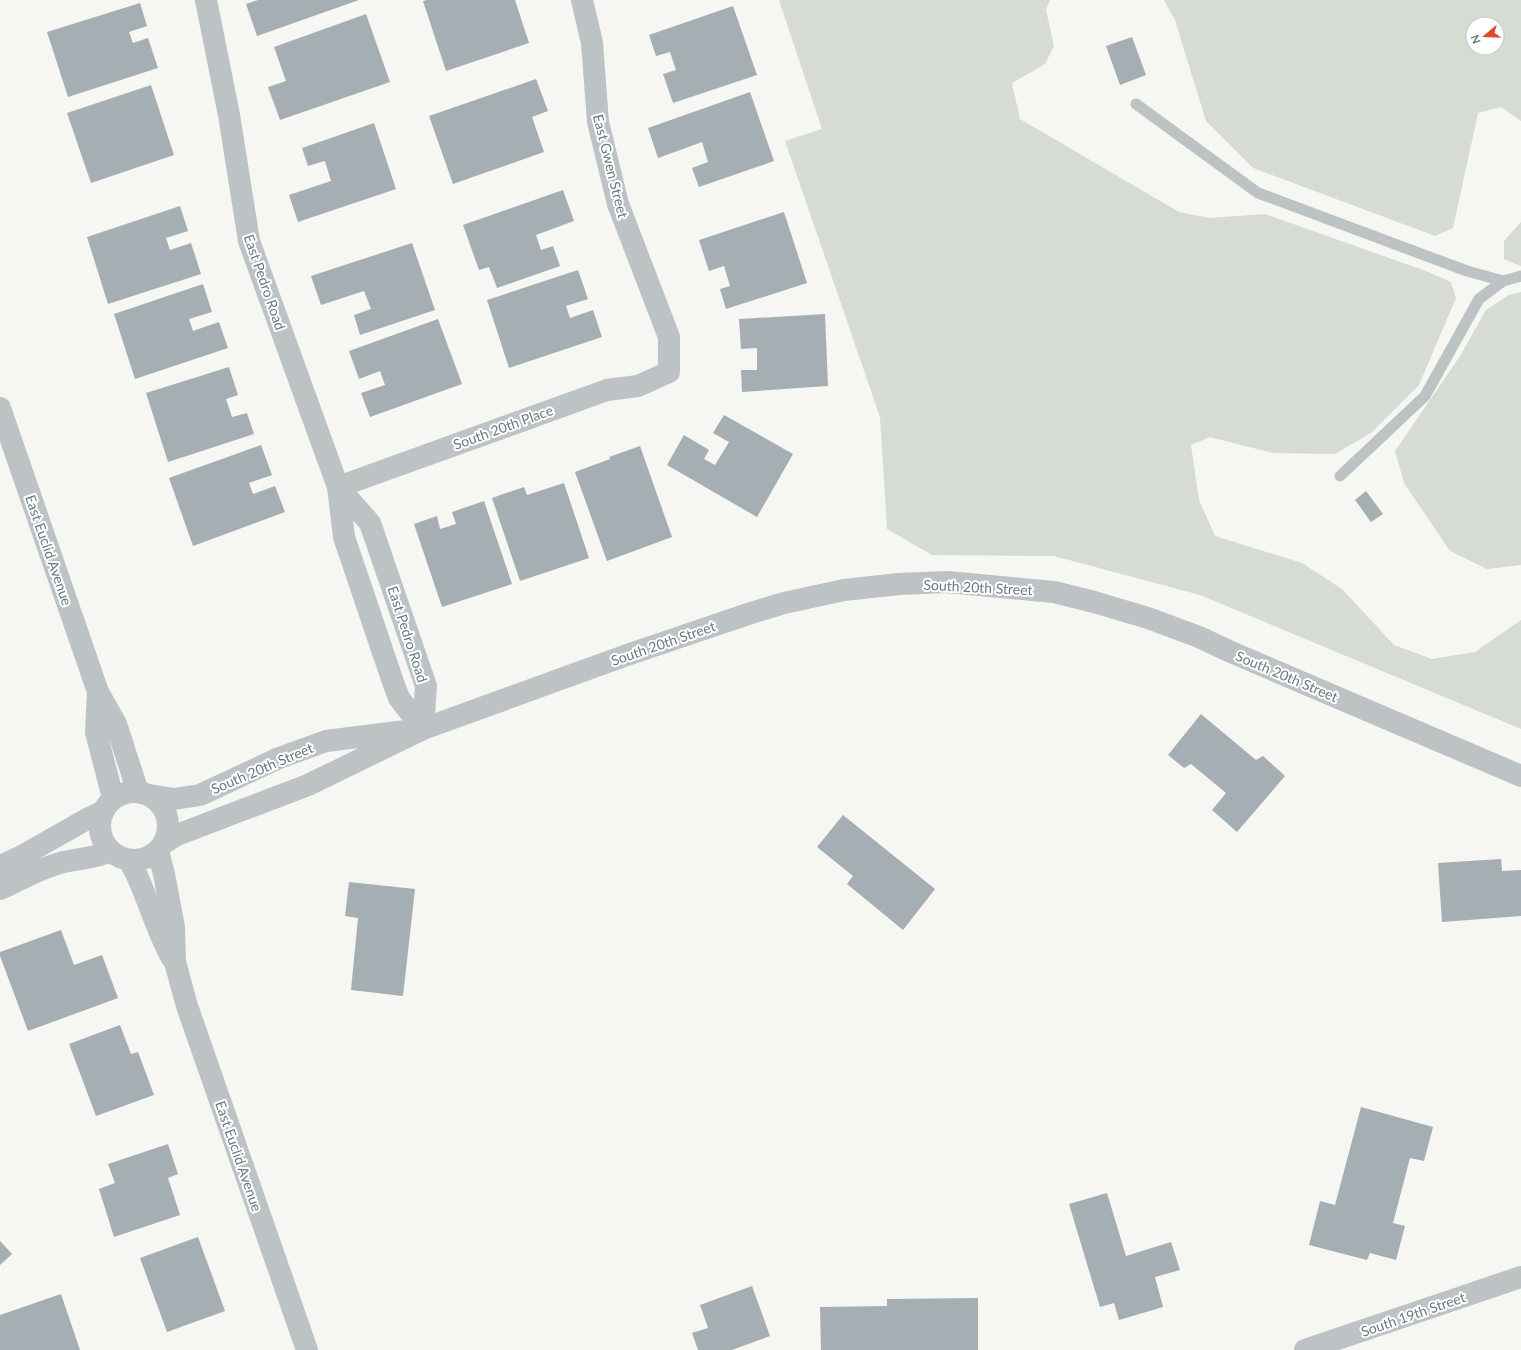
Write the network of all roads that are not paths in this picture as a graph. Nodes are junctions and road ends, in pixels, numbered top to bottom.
1 (206, 0) edge
2 (582, 0) edge
3 (1136, 104) dead end
4 (1521, 276) edge
5 (1503, 281) junction
6 (669, 372) joint
7 (0, 408) edge
8 (1340, 476) dead end
9 (338, 487) junction
10 (98, 692) junction
11 (423, 729) junction
12 (1521, 776) edge
13 (144, 793) junction
14 (107, 805) junction
15 (161, 847) junction
16 (120, 856) junction
17 (0, 866) edge
18 (0, 888) edge
19 (175, 962) junction
20 (1521, 1277) edge
21 (306, 1350) edge
22 (1305, 1350) edge

1 - 9 street, East Pedro Road
2 - 6 street, East Gwen Street
3 - 5 lane
4 - 5 lane
5 - 8 lane
6 - 9 street, South 20th Place
7 - 10 street, East Euclid Avenue
9 - 11 street, East Pedro Road
9 - 11 street, East Pedro Road
10 - 13 street, East Euclid Avenue
10 - 14 street, East Euclid Avenue
11 - 12 street, South 20th Street
11 - 13 street, South 20th Street
11 - 15 street, South 20th Street
13 - 14 street
13 - 15 street
14 - 16 street
14 - 17 street
15 - 16 street
15 - 19 street, East Euclid Avenue
16 - 18 street
16 - 19 street, East Euclid Avenue
19 - 21 street, East Euclid Avenue
20 - 22 street, South 19th Street

